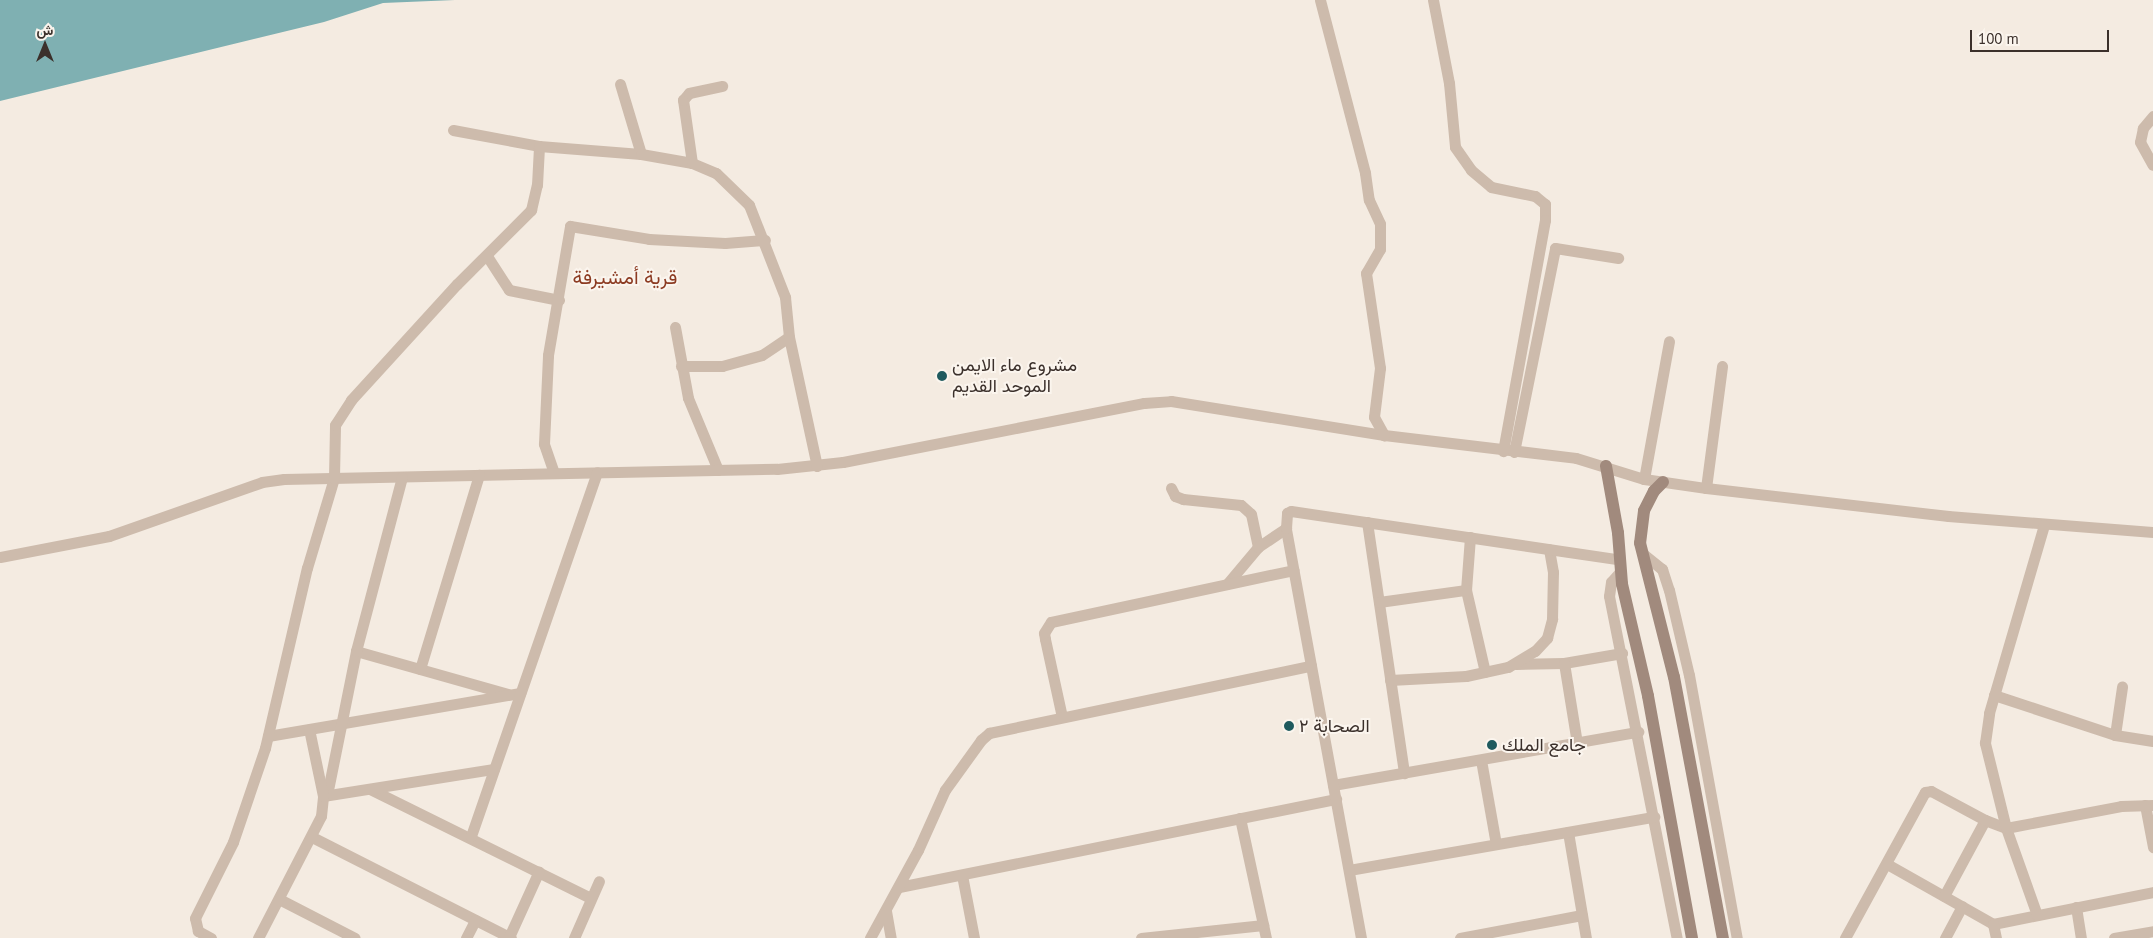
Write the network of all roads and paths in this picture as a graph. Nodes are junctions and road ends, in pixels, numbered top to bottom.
1 (1320, 0) edge
2 (1433, 0) edge
3 (620, 84) dead end
4 (722, 86) dead end
5 (2153, 116) edge
6 (453, 130) dead end
7 (540, 146) junction
8 (641, 154) junction
9 (692, 164) junction
10 (2153, 165) edge
11 (765, 240) junction
12 (487, 256) junction
13 (1618, 258) dead end
14 (559, 300) junction
15 (675, 327) dead end
16 (789, 338) junction
17 (1669, 341) dead end
18 (681, 366) junction
19 (1722, 366) dead end
20 (1384, 435) junction
21 (1508, 452) junction
22 (817, 466) junction
23 (1606, 466) junction
24 (718, 470) junction
25 (597, 472) junction
26 (554, 473) junction
27 (479, 475) junction
28 (402, 477) junction
29 (334, 478) junction
30 (1644, 479) junction
31 (1664, 482) junction
32 (1171, 488) dead end
33 (1706, 488) junction
34 (1367, 522) junction
35 (2044, 525) junction
36 (1286, 528) junction
37 (1640, 532) junction
38 (2153, 532) edge
39 (1618, 533) junction
40 (1470, 537) junction
41 (1258, 547) junction
42 (1549, 549) junction
43 (1642, 553) junction
44 (0, 557) edge
45 (1618, 558) junction
46 (1293, 570) junction
47 (1620, 572) junction
48 (1227, 584) junction
49 (1466, 590) junction
50 (1379, 602) junction
51 (356, 651) junction
52 (1622, 653) junction
53 (1564, 663) junction
54 (1515, 664) junction
55 (1311, 666) junction
56 (420, 669) junction
57 (1485, 672) junction
58 (1390, 680) junction
59 (2122, 687) dead end
60 (516, 694) junction
61 (1994, 695) junction
62 (1062, 717) junction
63 (340, 724) junction
64 (309, 730) junction
65 (1638, 732) junction
66 (2115, 735) junction
67 (268, 736) junction
68 (2153, 742) edge
69 (1577, 743) junction
70 (1481, 760) junction
71 (494, 769) junction
72 (1404, 773) junction
73 (1333, 786) junction
74 (370, 789) junction
75 (325, 796) junction
76 (1336, 799) junction
77 (2149, 805) edge
78 (1654, 817) junction
79 (1240, 818) junction
80 (1985, 820) junction
81 (2006, 828) junction
82 (1568, 832) junction
83 (471, 836) junction
84 (312, 837) junction
85 (1496, 844) junction
86 (2153, 847) edge
87 (1888, 864) junction
88 (1349, 870) junction
89 (540, 871) junction
90 (962, 875) junction
91 (598, 881) dead end
92 (899, 887) junction
93 (2153, 892) edge
94 (1944, 896) junction
95 (279, 898) junction
96 (592, 898) junction
97 (1962, 906) junction
98 (2076, 908) junction
99 (886, 911) junction
100 (1582, 915) junction
101 (2037, 915) junction
102 (475, 920) junction
103 (1993, 924) junction
104 (1263, 925) junction
105 (2153, 931) edge
106 (211, 938) edge
107 (258, 938) edge
108 (355, 938) edge
109 (466, 938) edge
110 (510, 938) edge
111 (574, 938) edge
112 (870, 938) edge
113 (891, 938) edge
114 (974, 938) edge
115 (1144, 938) edge
116 (1266, 938) edge
117 (1361, 938) edge
118 (1460, 938) edge
119 (1586, 938) edge
120 (1677, 938) edge
121 (1692, 938) edge
122 (1722, 938) edge
123 (1738, 938) edge
124 (1845, 938) edge
125 (1945, 938) edge
126 (1996, 938) edge
127 (2081, 938) edge
128 (2114, 938) edge

1 - 20 street
2 - 21 street
3 - 8 street
4 - 9 street
5 - 10 street
6 - 7 street
7 - 8 street
7 - 12 street
8 - 9 street
9 - 11 street
11 - 14 street
11 - 16 street
12 - 14 street
12 - 29 street
13 - 21 street
14 - 26 street
15 - 18 street
16 - 18 street
16 - 22 street
17 - 30 street
18 - 24 street
19 - 33 street
20 - 21 street
20 - 22 street
21 - 23 street
22 - 24 street
23 - 30 street
23 - 39 main road
24 - 25 street
25 - 26 street
25 - 60 street
26 - 27 street
27 - 28 street
27 - 56 street
28 - 29 street
28 - 51 street
29 - 44 street
29 - 67 street
30 - 31 street
31 - 33 street
31 - 37 main road
32 - 41 street
33 - 35 street
34 - 36 street
34 - 40 street
34 - 50 street
35 - 38 street
35 - 61 street
36 - 41 street
36 - 46 street
37 - 39 main road
37 - 43 main road
39 - 45 main road
40 - 42 street
40 - 49 street
41 - 48 street
42 - 45 street
42 - 54 street
43 - 122 main road
43 - 123 street
45 - 47 main road
46 - 48 street
46 - 55 street
47 - 52 street
47 - 121 main road
48 - 62 street
49 - 50 street
49 - 57 street
50 - 58 street
51 - 56 street
51 - 63 street
52 - 53 street
52 - 65 street
53 - 54 street
53 - 69 street
54 - 57 street
55 - 62 street
55 - 73 street
56 - 60 street
57 - 58 street
58 - 72 street
59 - 66 street
60 - 63 street
60 - 71 street
61 - 66 street
61 - 81 street
62 - 92 street
63 - 64 street
63 - 75 street
64 - 67 street
64 - 75 street
65 - 69 street
65 - 78 street
66 - 68 street
67 - 106 street
69 - 70 street
70 - 72 street
70 - 85 street
71 - 74 street
71 - 83 street
72 - 73 street
73 - 76 street
74 - 75 street
74 - 83 street
75 - 84 street
76 - 79 street
76 - 88 street
77 - 81 street
77 - 86 street
78 - 82 street
78 - 120 street
79 - 90 street
79 - 104 street
80 - 81 street
80 - 87 street
80 - 94 street
81 - 101 street
82 - 85 street
82 - 100 street
83 - 89 street
84 - 95 street
84 - 102 street
85 - 88 street
87 - 94 street
87 - 124 street
88 - 117 street
89 - 96 street
89 - 110 street
90 - 92 street
90 - 114 street
91 - 96 street
92 - 99 street
93 - 98 street
94 - 97 street
95 - 107 street
95 - 108 street
96 - 111 street
97 - 103 street
97 - 125 street
98 - 101 street
98 - 127 street
99 - 112 street
99 - 113 street
100 - 118 street
100 - 119 street
101 - 103 street
102 - 109 street
102 - 110 street
103 - 126 street
104 - 115 street
104 - 116 street
105 - 128 street

